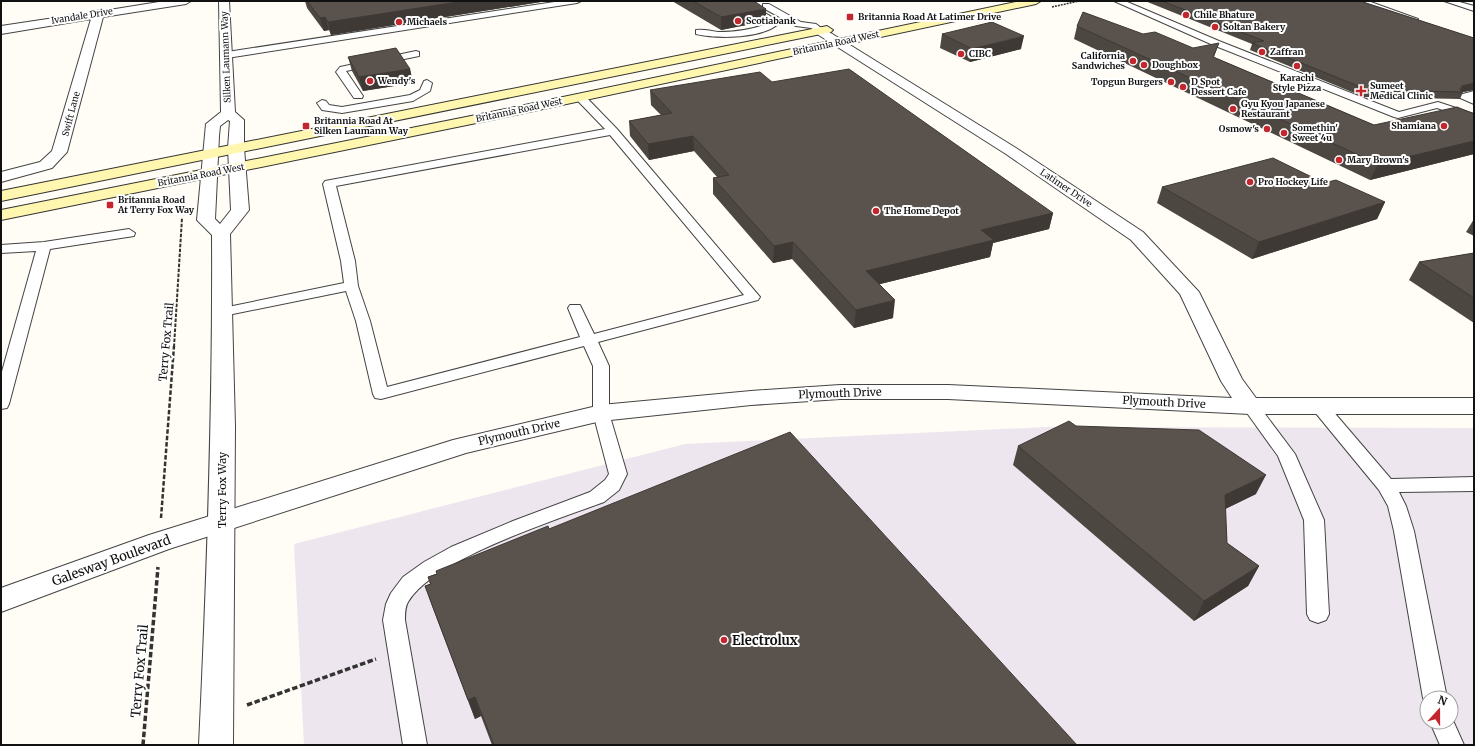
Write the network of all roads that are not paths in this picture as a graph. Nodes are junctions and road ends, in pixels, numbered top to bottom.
1 (186, 1) edge
2 (224, 1) edge
3 (577, 1) edge
4 (756, 1) edge
5 (1036, 1) edge
6 (1118, 1) edge
7 (1360, 1) edge
8 (1448, 1) edge
9 (738, 2) edge
10 (782, 4) dead end
11 (746, 9) edge
12 (1474, 9) edge
13 (99, 13) junction
14 (762, 13) junction
15 (1420, 21) edge
16 (817, 28) junction
17 (1, 30) edge
18 (699, 32) dead end
19 (837, 35) junction
20 (416, 54) dead end
21 (227, 55) junction
22 (427, 83) dead end
23 (1474, 94) edge
24 (358, 96) dead end
25 (580, 97) junction
26 (1474, 101) edge
27 (322, 103) dead end
28 (228, 112) junction
29 (1474, 118) edge
30 (613, 131) junction
31 (236, 148) junction
32 (209, 153) junction
33 (238, 167) junction
34 (210, 173) junction
35 (1, 177) edge
36 (1, 196) edge
37 (1, 215) edge
38 (129, 232) dead end
39 (221, 234) junction
40 (44, 246) junction
41 (1, 249) edge
42 (351, 286) junction
43 (575, 308) dead end
44 (223, 312) junction
45 (589, 340) junction
46 (1, 404) edge
47 (1250, 406) junction
48 (1474, 406) edge
49 (1320, 407) junction
50 (601, 413) junction
51 (1474, 484) edge
52 (1386, 486) junction
53 (222, 522) junction
54 (1, 600) edge
55 (1318, 614) dead end
56 (1434, 690) edge
57 (216, 730) edge
58 (1445, 730) edge
59 (415, 745) edge
60 (1452, 745) edge

1 - 13 street, Ivandale Drive
2 - 21 street, Silken Laumann Way
3 - 21 lane
4 - 16 lane
5 - 19 main road, Britannia Road West
6 - 29 lane
7 - 15 lane
8 - 12 lane
9 - 14 lane
10 - 16 lane
11 - 14 lane
13 - 17 street, Ivandale Drive
13 - 35 street, Swift Lane
14 - 18 lane
16 - 19 street, Latimer Drive
16 - 31 main road, Britannia Road West
19 - 25 main road, Britannia Road West
19 - 47 street, Latimer Drive
20 - 24 lane
21 - 28 street, Silken Laumann Way
22 - 27 lane
23 - 26 lane
25 - 30 lane
25 - 33 main road, Britannia Road West
28 - 31 street, Silken Laumann Way
28 - 32 street, Silken Laumann Way
30 - 42 lane
30 - 45 lane
31 - 32 main road, Britannia Road West
31 - 33 street
32 - 34 street, Silken Laumann Way
32 - 36 main road, Britannia Road West
33 - 34 main road, Britannia Road West
33 - 39 street
34 - 37 main road, Britannia Road West
34 - 39 street
38 - 40 lane
39 - 44 street, Terry Fox Way
40 - 41 lane
40 - 46 lane
42 - 44 lane
42 - 45 lane
43 - 45 lane
44 - 53 street, Terry Fox Way
45 - 50 lane
47 - 49 street, Plymouth Drive
47 - 50 street, Plymouth Drive
47 - 55 lane
48 - 49 street, Plymouth Drive
49 - 52 lane
50 - 53 street, Plymouth Drive
50 - 59 lane
51 - 52 lane
52 - 56 lane
53 - 54 street, Galesway Boulevard
53 - 57 street, Terry Fox Way
58 - 60 lane

